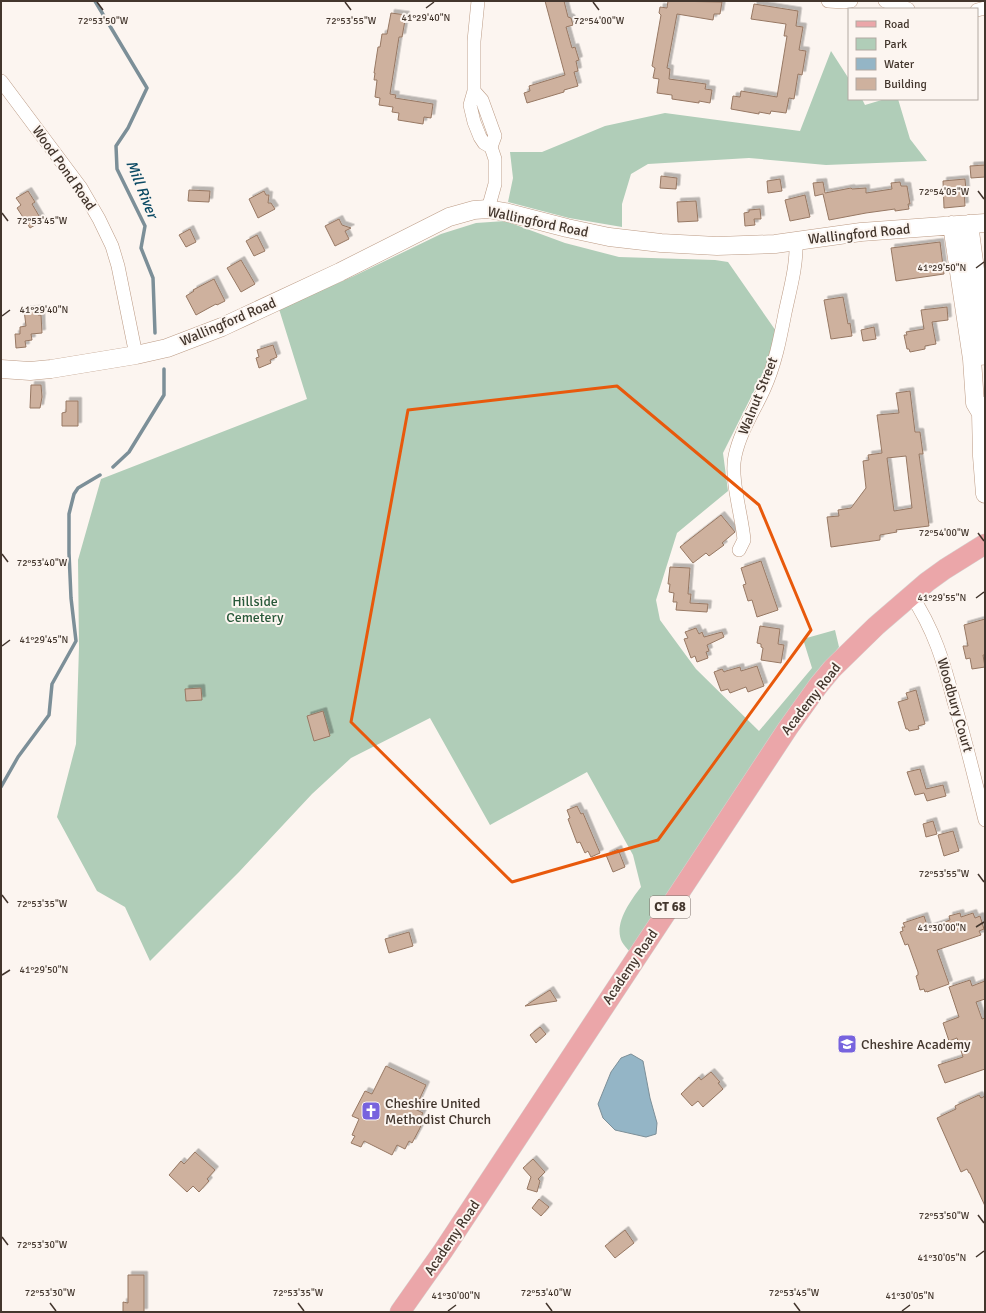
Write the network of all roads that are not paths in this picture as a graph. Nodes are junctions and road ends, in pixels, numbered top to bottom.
1 (478, 1) edge
2 (828, 1) edge
3 (851, 1) edge
4 (885, 1) edge
5 (905, 8) edge
6 (1, 81) edge
7 (488, 209) junction
8 (969, 224) edge
9 (796, 241) junction
10 (969, 282) junction
11 (985, 345) edge
12 (136, 355) junction
13 (978, 358) edge
14 (1, 369) edge
15 (983, 409) edge
16 (985, 494) edge
17 (985, 544) edge
18 (739, 550) dead end
19 (911, 595) junction
20 (985, 820) edge
21 (400, 1312) edge

1 - 7 street
2 - 3 street
4 - 5 street
6 - 12 street, Wood Pond Road
7 - 9 street, Wallingford Road
7 - 12 street, Wallingford Road
8 - 9 street, Wallingford Road
8 - 10 street
9 - 18 street, Walnut Street
10 - 11 street
10 - 13 street
12 - 14 street, Wallingford Road
13 - 15 street
15 - 16 street
17 - 19 main road, Academy Road / CT 68
19 - 20 street, Woodbury Court
19 - 21 main road, Academy Road / CT 68

